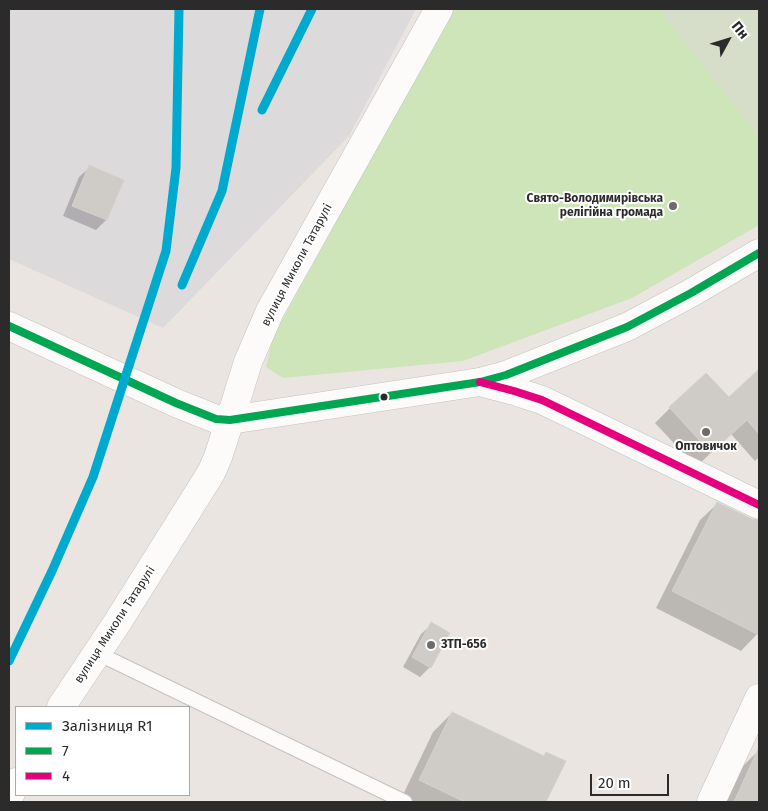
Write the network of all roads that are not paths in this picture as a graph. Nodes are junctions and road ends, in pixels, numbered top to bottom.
1 (439, 9) edge
2 (759, 253) edge
3 (9, 326) edge
4 (480, 382) junction
5 (230, 420) junction
6 (759, 504) edge
7 (97, 653) junction
8 (759, 698) edge
9 (62, 706) edge
10 (15, 784) edge
11 (9, 797) edge
12 (405, 802) edge
13 (711, 802) edge

1 - 5 street, вулиця Миколи Татарулі
2 - 4 street
3 - 5 street
4 - 5 street
4 - 6 street
5 - 7 street, вулиця Миколи Татарулі
7 - 9 street, вулиця Миколи Татарулі
7 - 12 lane
8 - 13 street
10 - 11 street

